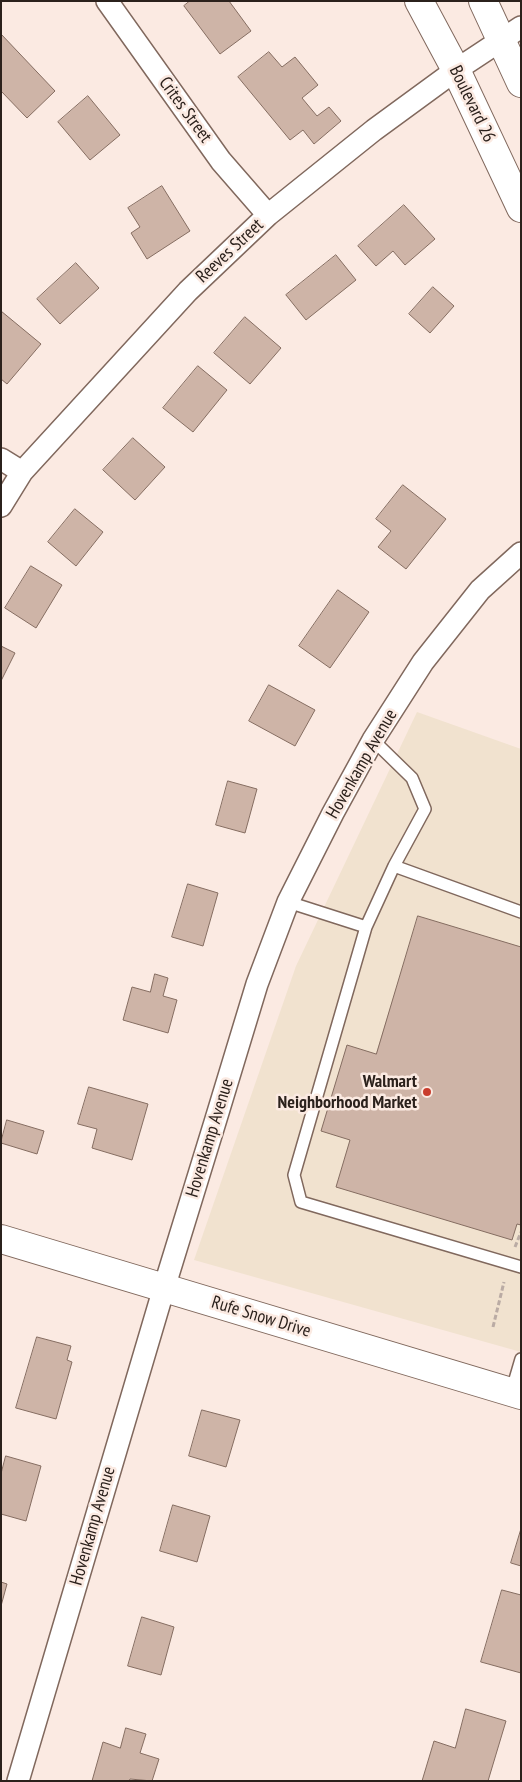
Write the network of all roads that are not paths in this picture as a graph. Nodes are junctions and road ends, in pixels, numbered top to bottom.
1 (107, 1) edge
2 (419, 1) edge
3 (483, 1) edge
4 (511, 34) edge
5 (456, 70) junction
6 (521, 83) edge
7 (521, 208) edge
8 (268, 215) junction
9 (1, 459) edge
10 (22, 472) junction
11 (1, 506) edge
12 (521, 553) edge
13 (373, 740) junction
14 (394, 866) junction
15 (288, 902) junction
16 (521, 912) edge
17 (366, 927) junction
18 (1, 1239) edge
19 (521, 1267) edge
20 (164, 1288) junction
21 (521, 1359) edge
22 (516, 1394) edge
23 (18, 1781) edge

1 - 8 street, Crites Street
2 - 5 main road, Boulevard 26
3 - 4 main road
4 - 5 street, Reeves Street
4 - 6 main road
5 - 7 main road, Boulevard 26
5 - 8 street, Reeves Street
8 - 10 street, Reeves Street
9 - 10 street
10 - 11 street, Reeves Street
12 - 13 street, Hovenkamp Avenue
13 - 14 lane
13 - 15 street, Hovenkamp Avenue
14 - 16 lane
14 - 17 lane
15 - 17 lane
15 - 20 street, Hovenkamp Avenue
17 - 19 lane
18 - 20 main road, Rufe Snow Drive
20 - 22 main road, Rufe Snow Drive
20 - 23 street, Hovenkamp Avenue
21 - 22 lane

